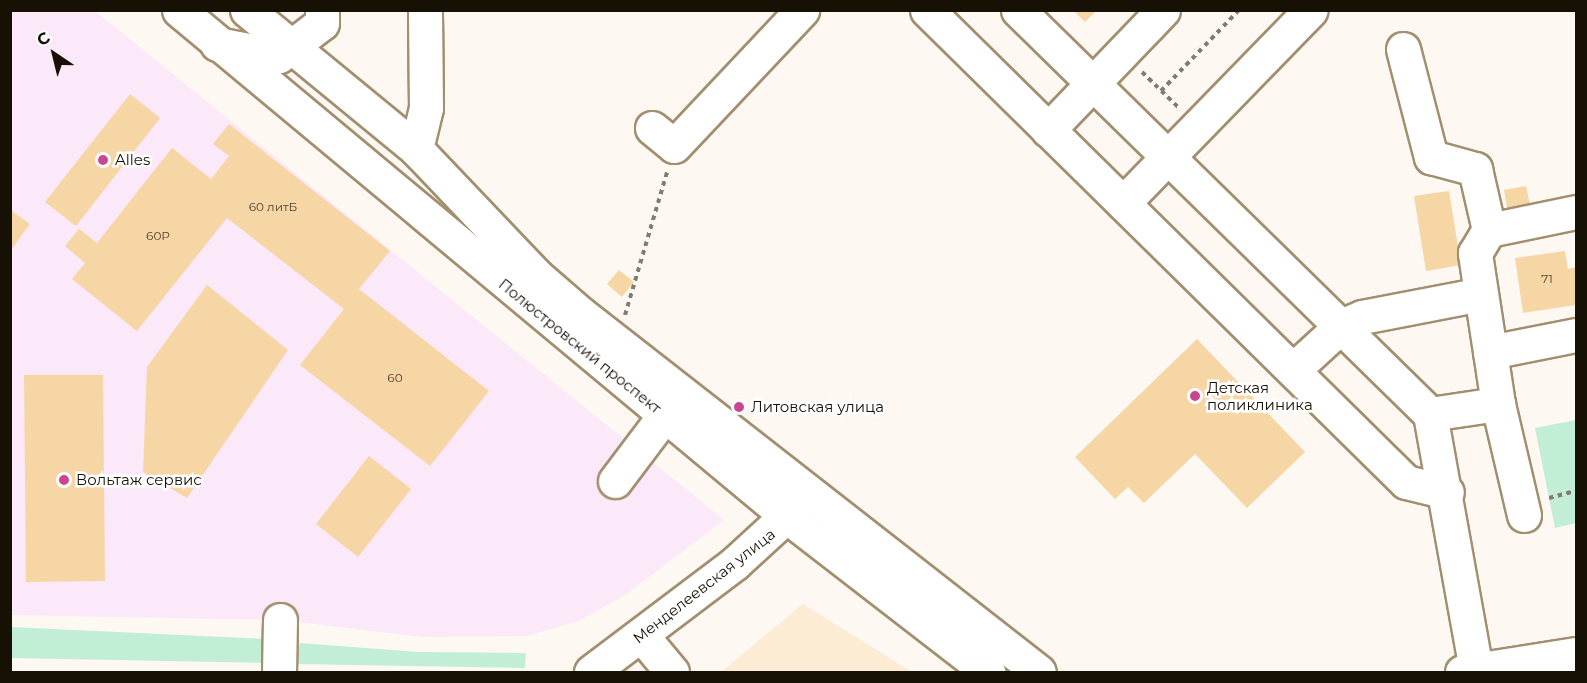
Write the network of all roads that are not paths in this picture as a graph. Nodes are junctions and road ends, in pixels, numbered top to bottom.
1 (179, 10) edge
2 (247, 10) edge
3 (322, 10) edge
4 (425, 10) edge
5 (802, 10) edge
6 (927, 10) edge
7 (1018, 10) edge
8 (1162, 10) edge
9 (1311, 10) edge
10 (217, 44) junction
11 (294, 47) junction
12 (1403, 49) dead end
13 (1093, 84) junction
14 (1048, 129) junction
15 (663, 137) road end
16 (416, 149) junction
17 (1168, 157) junction
18 (1123, 203) junction
19 (1576, 212) edge
20 (1490, 230) junction
21 (1481, 294) junction
22 (1341, 326) junction
23 (1576, 335) edge
24 (1490, 352) junction
25 (1293, 370) junction
26 (1498, 404) junction
27 (1430, 414) junction
28 (664, 416) junction
29 (615, 481) dead end
30 (1448, 492) junction
31 (810, 493) junction
32 (1524, 515) dead end
33 (789, 518) junction
34 (280, 620) dead end
35 (642, 636) junction
36 (1576, 654) edge
37 (1469, 671) edge
38 (279, 672) edge
39 (591, 672) edge
40 (672, 672) edge
41 (988, 672) edge
42 (1039, 672) edge

1 - 10 main road, Полюстровский проспект
2 - 11 main road, Полюстровский проспект
3 - 11 main road
4 - 16 main road
5 - 15 main road
6 - 14 main road
7 - 13 main road
8 - 13 main road
9 - 17 main road
10 - 11 main road
10 - 28 main road, Полюстровский проспект
11 - 16 main road, Полюстровский проспект
12 - 20 main road
13 - 14 main road
13 - 17 main road
14 - 18 main road
16 - 31 main road, Полюстровский проспект
17 - 18 main road
17 - 22 main road
18 - 25 main road
19 - 20 main road
20 - 21 main road
21 - 22 main road
21 - 24 main road
22 - 25 main road
22 - 27 main road
23 - 24 main road
24 - 26 main road
25 - 30 main road
26 - 27 main road
26 - 32 main road
27 - 30 main road
28 - 29 main road
28 - 33 main road, Полюстровский проспект
30 - 37 main road
31 - 33 main road, Менделеевская улица
31 - 42 main road, Полюстровский проспект
33 - 35 main road, Менделеевская улица
33 - 41 main road, Полюстровский проспект
34 - 38 main road
35 - 39 main road, Менделеевская улица
35 - 40 main road
36 - 37 main road

